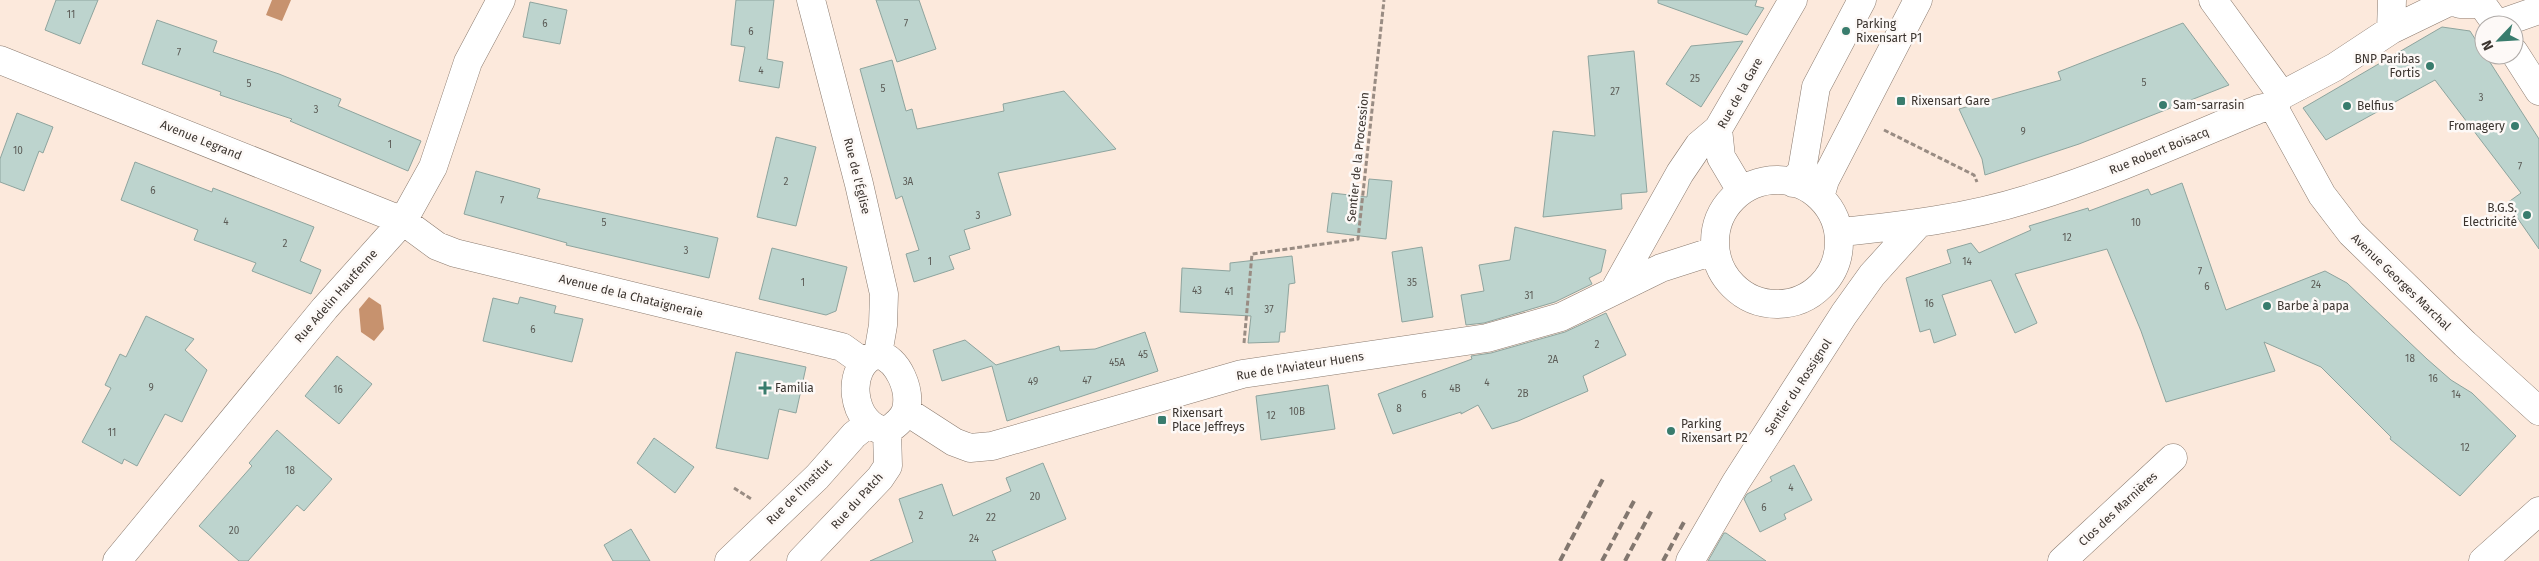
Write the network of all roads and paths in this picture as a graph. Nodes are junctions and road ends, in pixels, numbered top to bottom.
1 (501, 0) edge
2 (811, 0) edge
3 (1384, 0) edge
4 (1793, 0) edge
5 (1862, 0) edge
6 (1918, 0) edge
7 (2213, 0) edge
8 (2392, 0) edge
9 (2452, 1) edge
10 (2539, 10) edge
11 (2490, 15) edge
12 (2524, 15) edge
13 (2391, 30) junction
14 (0, 60) edge
15 (2522, 65) edge
16 (2539, 91) edge
17 (2278, 100) junction
18 (1880, 127) dead end
19 (1718, 129) junction
20 (1793, 183) junction
21 (1979, 189) dead end
22 (1740, 190) junction
23 (1820, 197) junction
24 (403, 221) junction
25 (1920, 223) junction
26 (1840, 232) junction
27 (1714, 251) junction
28 (1615, 289) junction
29 (871, 358) junction
30 (1242, 374) junction
31 (906, 411) junction
32 (2539, 411) edge
33 (878, 427) junction
34 (2173, 458) dead end
35 (2539, 511) edge
36 (117, 561) edge
37 (729, 561) edge
38 (801, 561) edge
39 (1690, 561) edge
40 (2062, 561) edge
41 (2483, 561) edge

1 - 24 street, Rue Adelin Hautfenne
2 - 29 street, Rue de l'Église
3 - 30 path, Sentier de la Procession
4 - 19 street, Rue de la Gare
5 - 20 street
6 - 23 street
7 - 17 street, Avenue Georges Marchal
8 - 13 street
9 - 11 street
9 - 13 street, Rue Robert Boisacq
10 - 12 street
13 - 17 street, Rue Robert Boisacq
14 - 24 street, Avenue Legrand
15 - 16 street
17 - 25 street, Rue Robert Boisacq
17 - 32 street, Avenue Georges Marchal
18 - 21 path
19 - 22 street, Rue de la Gare
19 - 28 street
20 - 22 street
20 - 23 street
22 - 27 street
23 - 26 street
24 - 29 street, Avenue de la Chataigneraie
24 - 36 street, Rue Adelin Hautfenne
25 - 26 street, Rue Robert Boisacq
25 - 39 street, Sentier du Rossignol
26 - 27 street
27 - 28 street, Rue de l'Aviateur Huens
28 - 30 street, Rue de l'Aviateur Huens
29 - 31 street
29 - 33 street
30 - 31 street, Rue de l'Aviateur Huens
31 - 33 street
33 - 37 street, Rue de l'Institut
33 - 38 street, Rue du Patch
34 - 40 street, Clos des Marnières
35 - 41 street

